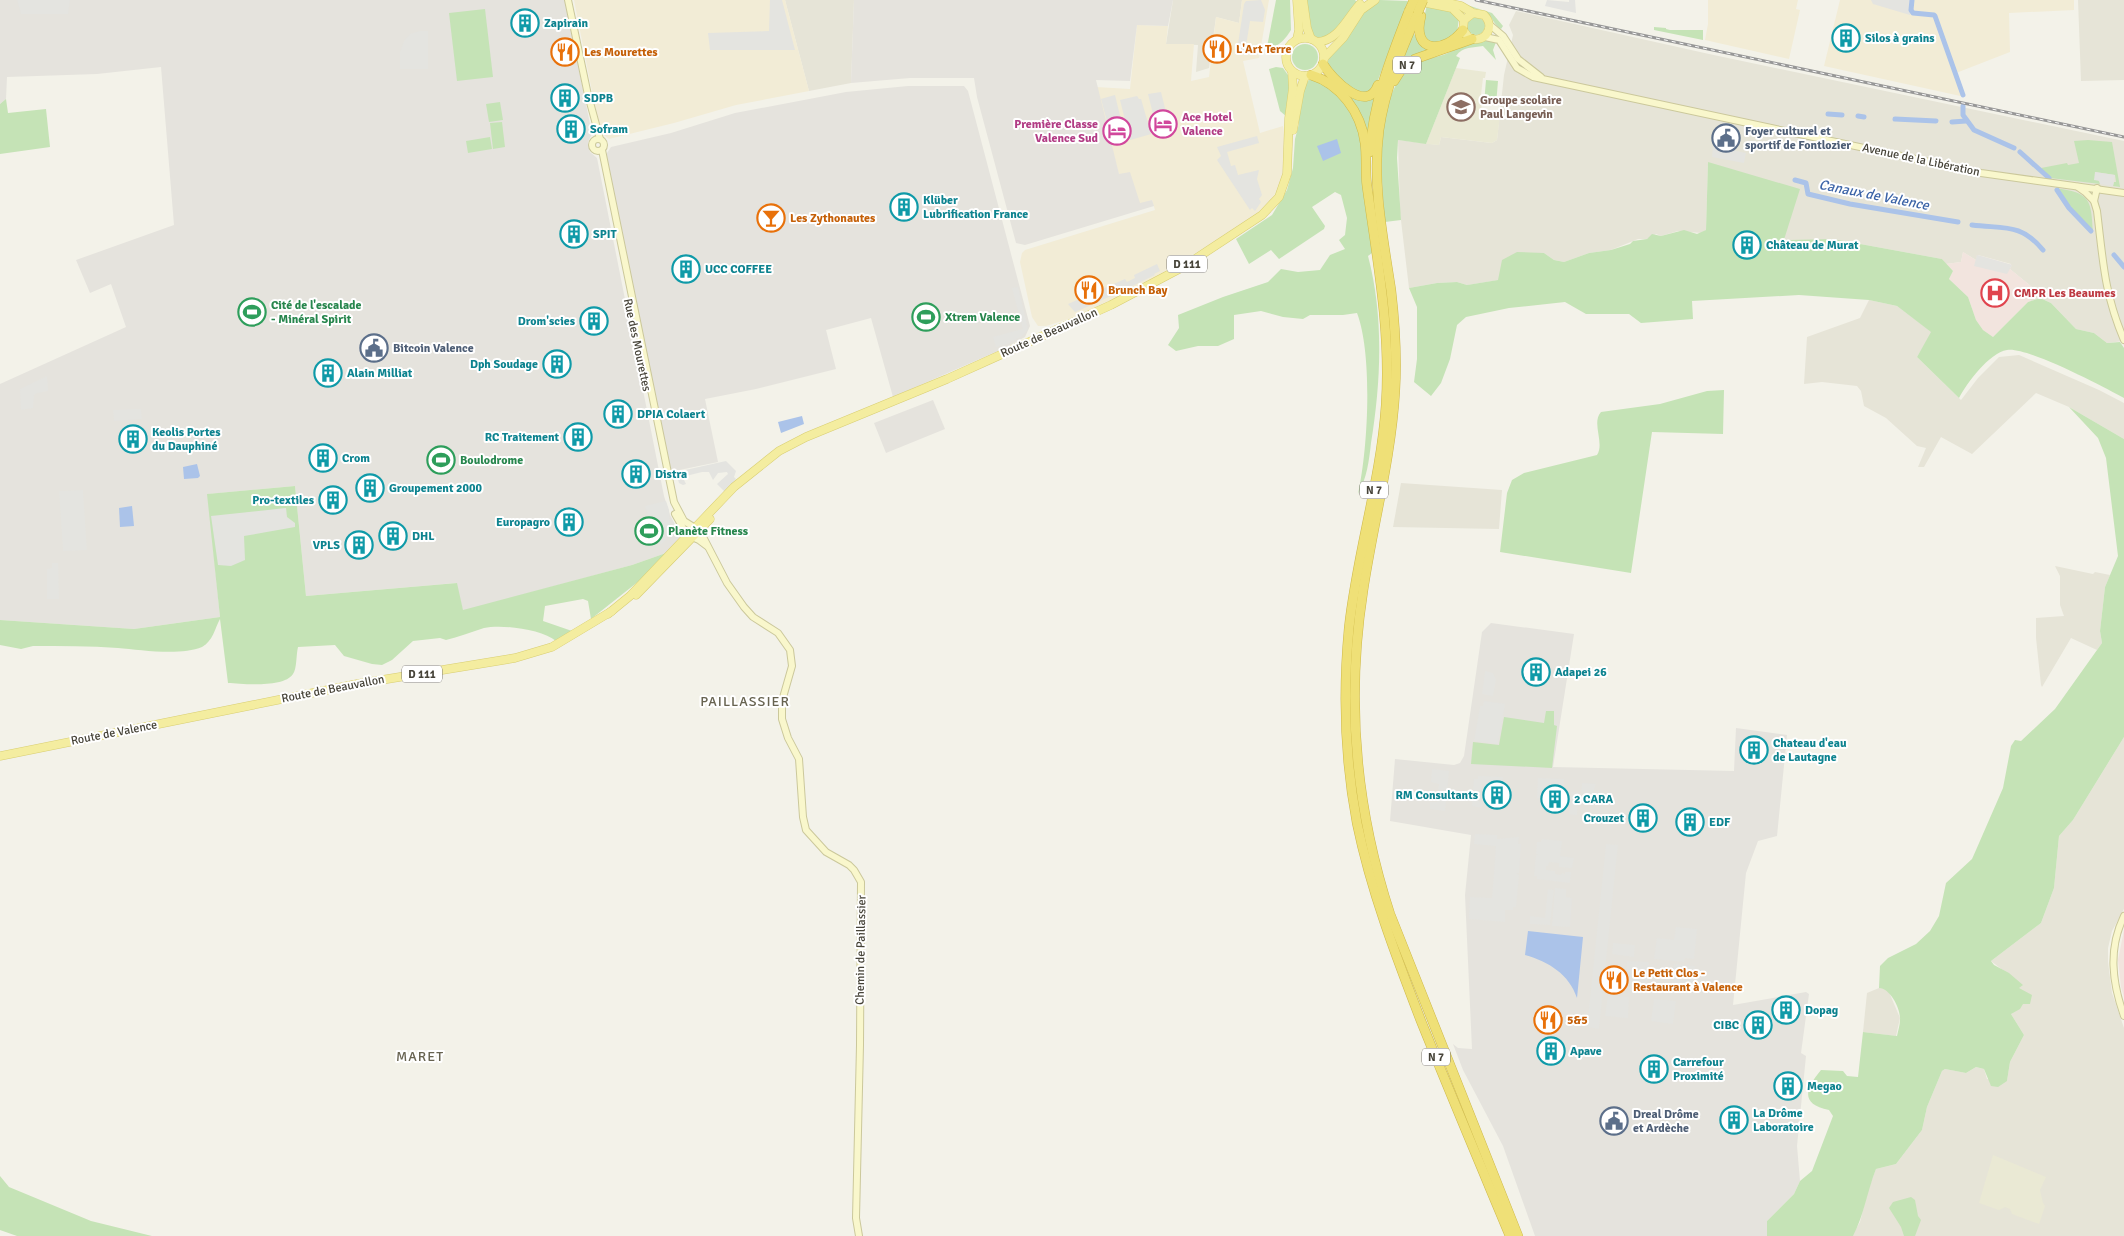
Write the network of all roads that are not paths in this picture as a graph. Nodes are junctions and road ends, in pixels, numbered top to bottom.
1 (569, 0) edge
2 (1297, 0) edge
3 (1304, 0) edge
4 (1366, 0) edge
5 (1375, 0) edge
6 (1413, 0) edge
7 (1424, 0) edge
8 (1435, 0) edge
9 (1416, 12) junction
10 (1473, 13) junction
11 (1464, 20) junction
12 (1490, 25) junction
13 (1463, 30) junction
14 (1485, 37) junction
15 (1297, 39) junction
16 (1398, 39) junction
17 (1472, 39) junction
18 (1314, 40) junction
19 (1324, 61) junction
20 (1292, 71) junction
21 (1308, 76) junction
22 (1544, 79) junction
23 (1379, 129) junction
24 (597, 140) junction
25 (1290, 144) junction
26 (599, 151) junction
27 (2072, 184) junction
28 (2097, 188) junction
29 (2124, 193) edge
30 (2094, 201) junction
31 (2097, 211) junction
32 (1372, 214) junction
33 (2124, 340) edge
34 (697, 529) junction
35 (690, 536) junction
36 (707, 547) junction
37 (227, 710) joint
38 (0, 756) edge
39 (2124, 916) edge
40 (2124, 1016) edge
41 (859, 1236) edge
42 (1510, 1236) edge
43 (1519, 1236) edge

1 - 24 street
2 - 15 main road
3 - 18 main road
4 - 18 main road
5 - 19 main road
6 - 9 highway, N 7, bridge
6 - 11 main road, N 7
7 - 9 highway, N 7, bridge
8 - 10 main road
9 - 13 highway
9 - 16 highway, N 7
9 - 23 highway, N 7
10 - 11 main road
10 - 12 main road
11 - 13 main road
12 - 14 main road
12 - 22 street, Avenue de la Libération
13 - 17 main road
14 - 17 main road
14 - 22 street, Avenue de la Libération
15 - 18 main road
15 - 20 main road
16 - 19 highway
16 - 32 highway, N 7
17 - 23 highway, N 7
18 - 19 main road
19 - 21 main road
20 - 21 main road
20 - 25 main road, D 111
21 - 25 main road, D 111
21 - 32 highway, N 7
22 - 27 street, Avenue de la Libération
23 - 43 highway, N 7
24 - 26 street
24 - 26 street
25 - 34 main road, Route de Beauvallon / D 111
26 - 34 street, Rue des Mourettes
26 - 35 street, Rue des Mourettes
27 - 28 street, Avenue de la Libération
27 - 30 street
28 - 29 street, Avenue de la Libération
28 - 30 street
28 - 31 street
30 - 31 street
31 - 33 street
32 - 42 highway, N 7
34 - 35 main road, Route de Beauvallon / D 111
34 - 36 street, Chemin de Paillassier
35 - 36 street, Chemin de Paillassier
35 - 37 main road, Route de Beauvallon / D 111
36 - 41 street, Chemin de Paillassier
37 - 38 main road, Route de Valence / D 111
39 - 40 street

